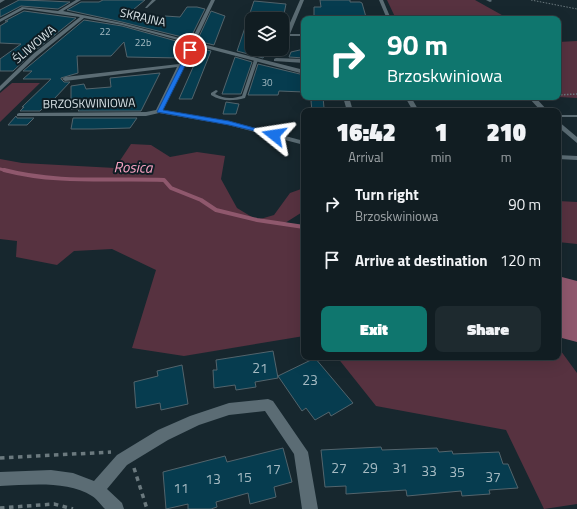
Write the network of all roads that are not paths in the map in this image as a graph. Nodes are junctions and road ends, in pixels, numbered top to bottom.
1 (4, 0) edge
2 (79, 0) edge
3 (154, 0) edge
4 (213, 0) edge
5 (302, 0) edge
6 (381, 0) edge
7 (0, 2) edge
8 (146, 7) dead end
9 (59, 12) junction
10 (388, 16) edge
11 (83, 17) junction
12 (0, 21) edge
13 (289, 30) edge
14 (289, 35) edge
15 (301, 36) edge
16 (194, 42) junction
17 (278, 56) edge
18 (256, 60) junction
19 (276, 60) junction
20 (301, 61) edge
21 (268, 63) junction
22 (182, 65) junction
23 (301, 71) edge
24 (65, 79) dead end
25 (0, 80) edge
26 (9, 80) junction
27 (0, 89) edge
28 (216, 91) dead end
29 (534, 100) edge
30 (542, 108) edge
31 (159, 111) junction
32 (20, 115) dead end
33 (561, 116) edge
34 (577, 116) edge
35 (561, 126) edge
36 (577, 141) edge
37 (301, 142) edge
38 (561, 157) edge
39 (577, 158) edge
40 (0, 479) edge
41 (97, 490) junction
42 (116, 509) edge
43 (310, 509) edge

1 - 7 street
2 - 9 street
3 - 8 street
4 - 16 street
5 - 13 street
6 - 10 street
9 - 11 street, SKRAJNA
9 - 12 street, SKRAJNA
11 - 16 street, SKRAJNA
11 - 26 street, ŚLIWOWA
14 - 15 street
16 - 18 street, SKRAJNA
16 - 22 street
17 - 19 street
18 - 21 street, SKRAJNA
18 - 28 lane
19 - 20 street
19 - 21 street
21 - 23 street, SKRAJNA
22 - 24 street, BRZOSKWINIOWA
22 - 31 street
25 - 26 street
26 - 27 street, ŚLIWOWA
29 - 30 street
31 - 32 street, BRZOSKWINIOWA
31 - 37 street, BRZOSKWINIOWA
33 - 34 lane
35 - 36 street
38 - 39 street
40 - 41 street
41 - 42 street
41 - 43 street

